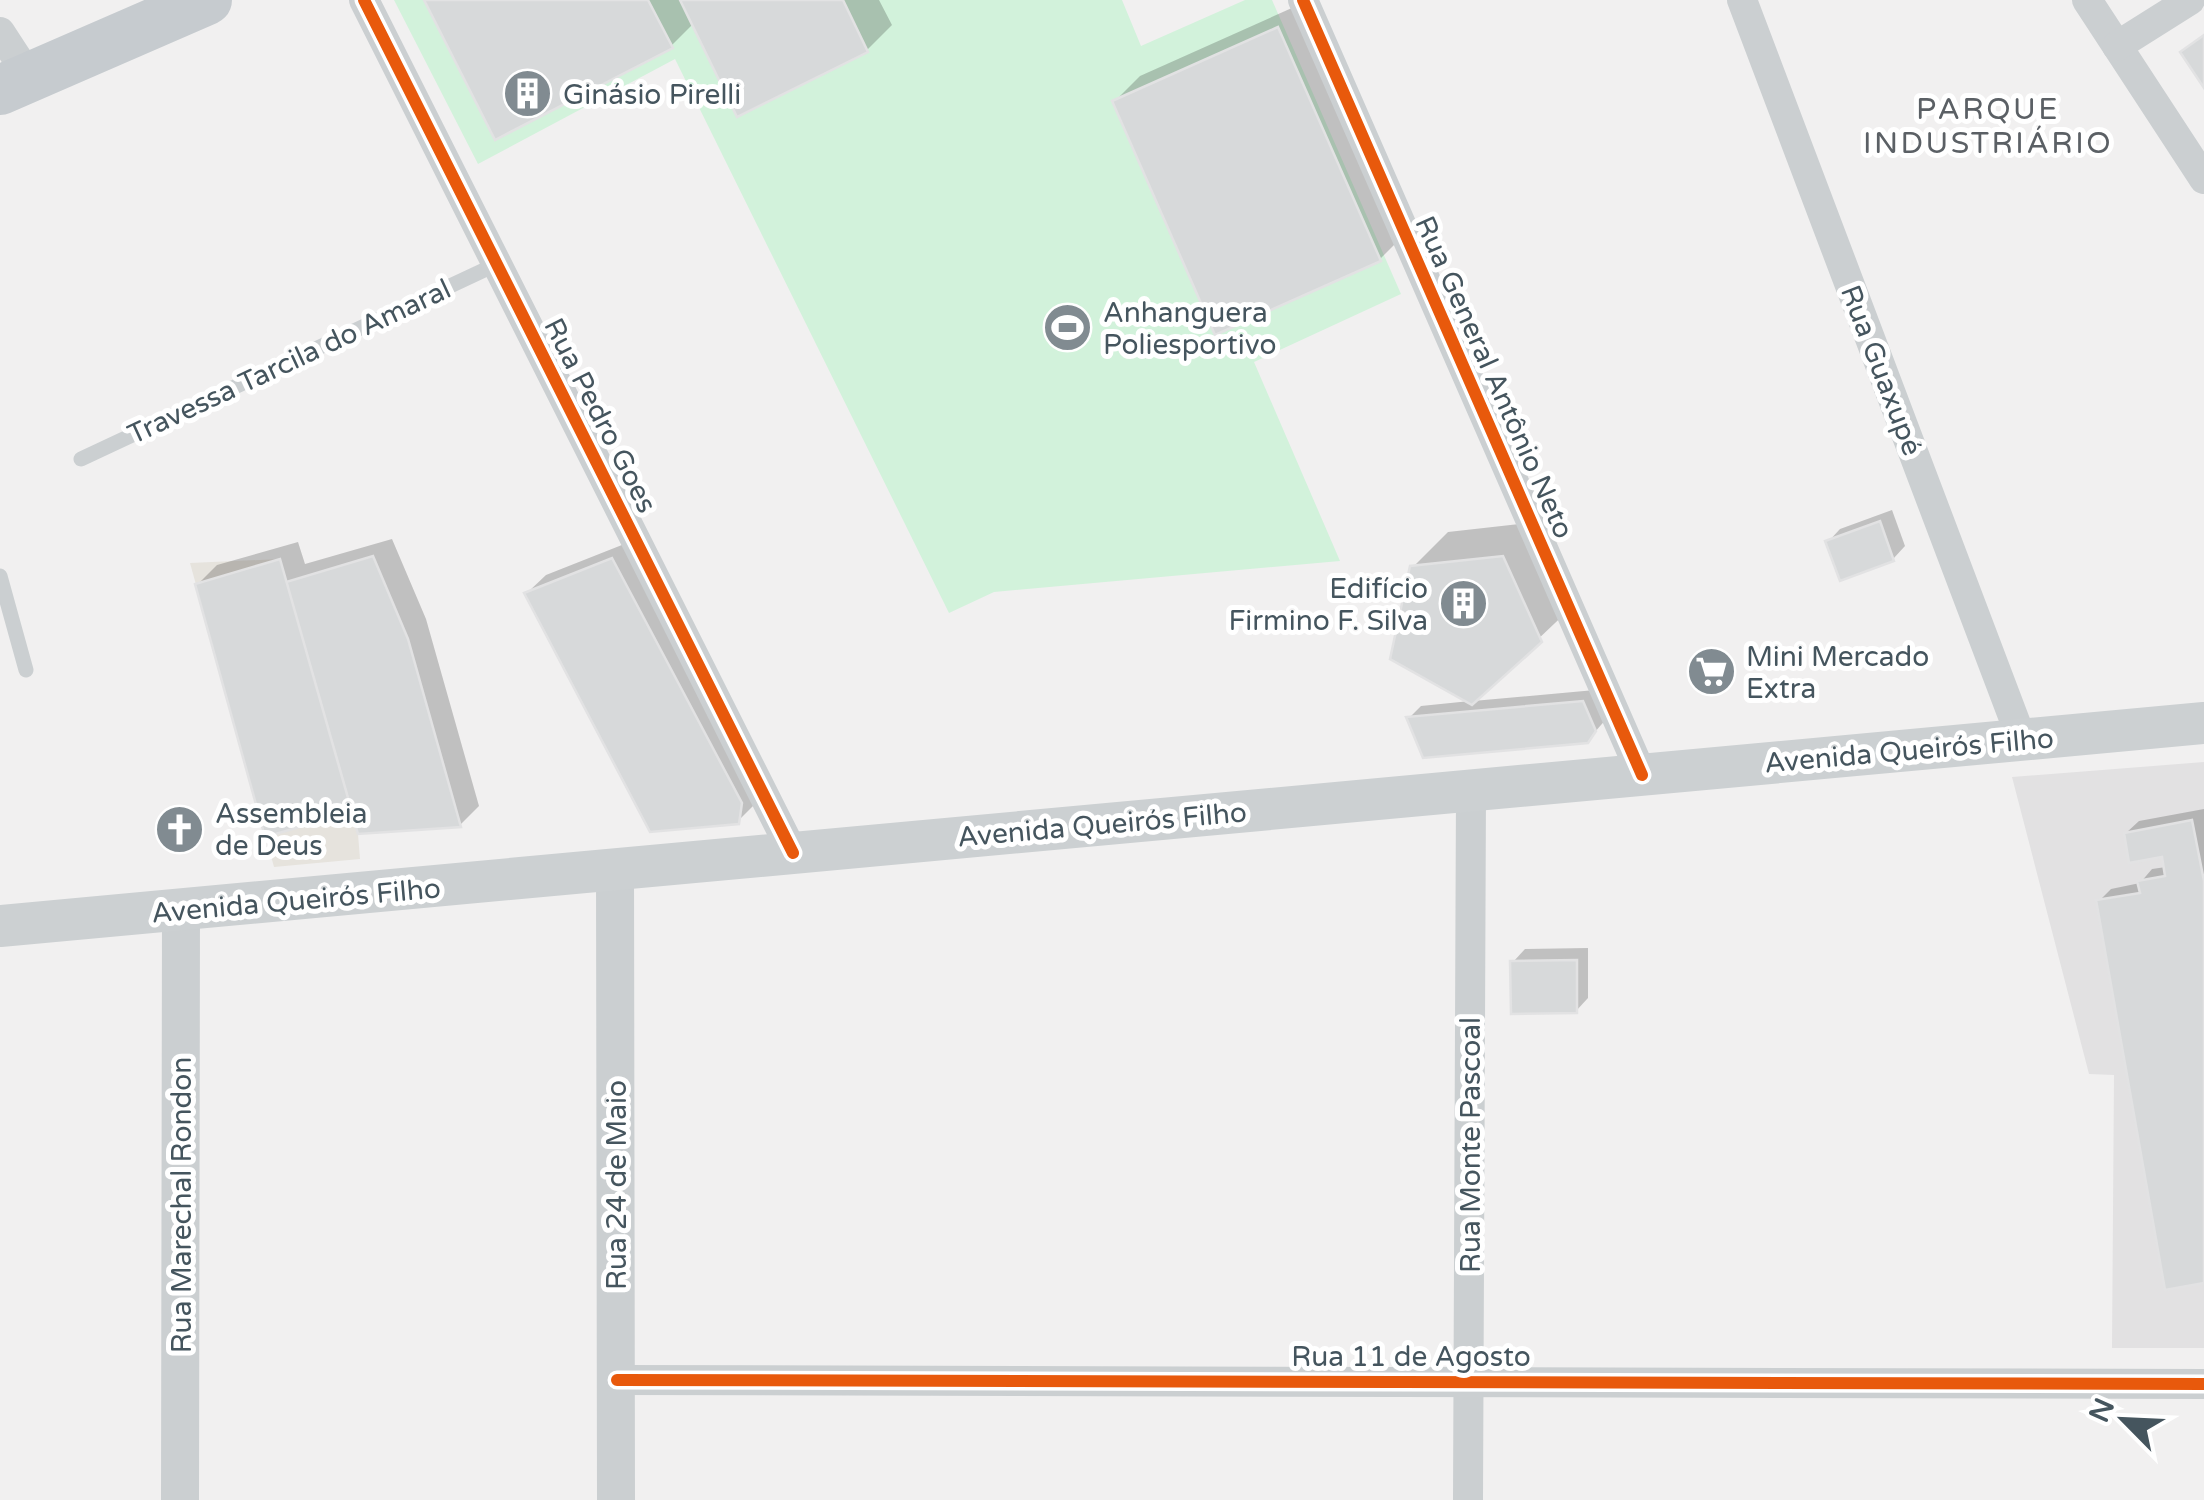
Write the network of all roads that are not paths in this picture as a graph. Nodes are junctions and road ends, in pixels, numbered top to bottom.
1 (207, 0) edge
2 (364, 0) edge
3 (1303, 0) edge
4 (1742, 0) edge
5 (2086, 0) edge
6 (2190, 0) edge
7 (0, 32) edge
8 (2117, 46) junction
9 (15, 84) edge
10 (2204, 180) edge
11 (496, 264) junction
12 (80, 459) dead end
13 (0, 576) edge
14 (26, 670) dead end
15 (2204, 723) edge
16 (2022, 740) junction
17 (1642, 775) junction
18 (1471, 791) junction
19 (793, 852) junction
20 (615, 870) junction
21 (181, 911) junction
22 (0, 926) edge
23 (617, 1380) junction
24 (1469, 1381) junction
25 (2204, 1384) edge
26 (180, 1500) edge
27 (616, 1500) edge
28 (1468, 1500) edge

1 - 9 main road
2 - 11 street, Rua Pedro Goes
3 - 17 street, Rua General Antônio Neto
4 - 16 street, Rua Guaxupé
5 - 8 street
6 - 8 street
7 - 9 street
8 - 10 street
11 - 12 lane, Travessa Tarcila do Amaral
11 - 19 street, Rua Pedro Goes
13 - 14 lane
15 - 16 main road, Avenida Queirós Filho
16 - 17 main road, Avenida Queirós Filho
17 - 18 main road, Avenida Queirós Filho
18 - 19 main road, Avenida Queirós Filho
18 - 24 street, Rua Monte Pascoal
19 - 20 main road, Avenida Queirós Filho
20 - 21 main road, Avenida Queirós Filho
20 - 23 street, Rua 24 de Maio
21 - 22 main road, Avenida Queirós Filho
21 - 26 street, Rua Marechal Rondon
23 - 24 street, Rua 11 de Agosto
23 - 27 street, Rua 24 de Maio
24 - 25 street, Rua 11 de Agosto
24 - 28 street, Rua Monte Pascoal

